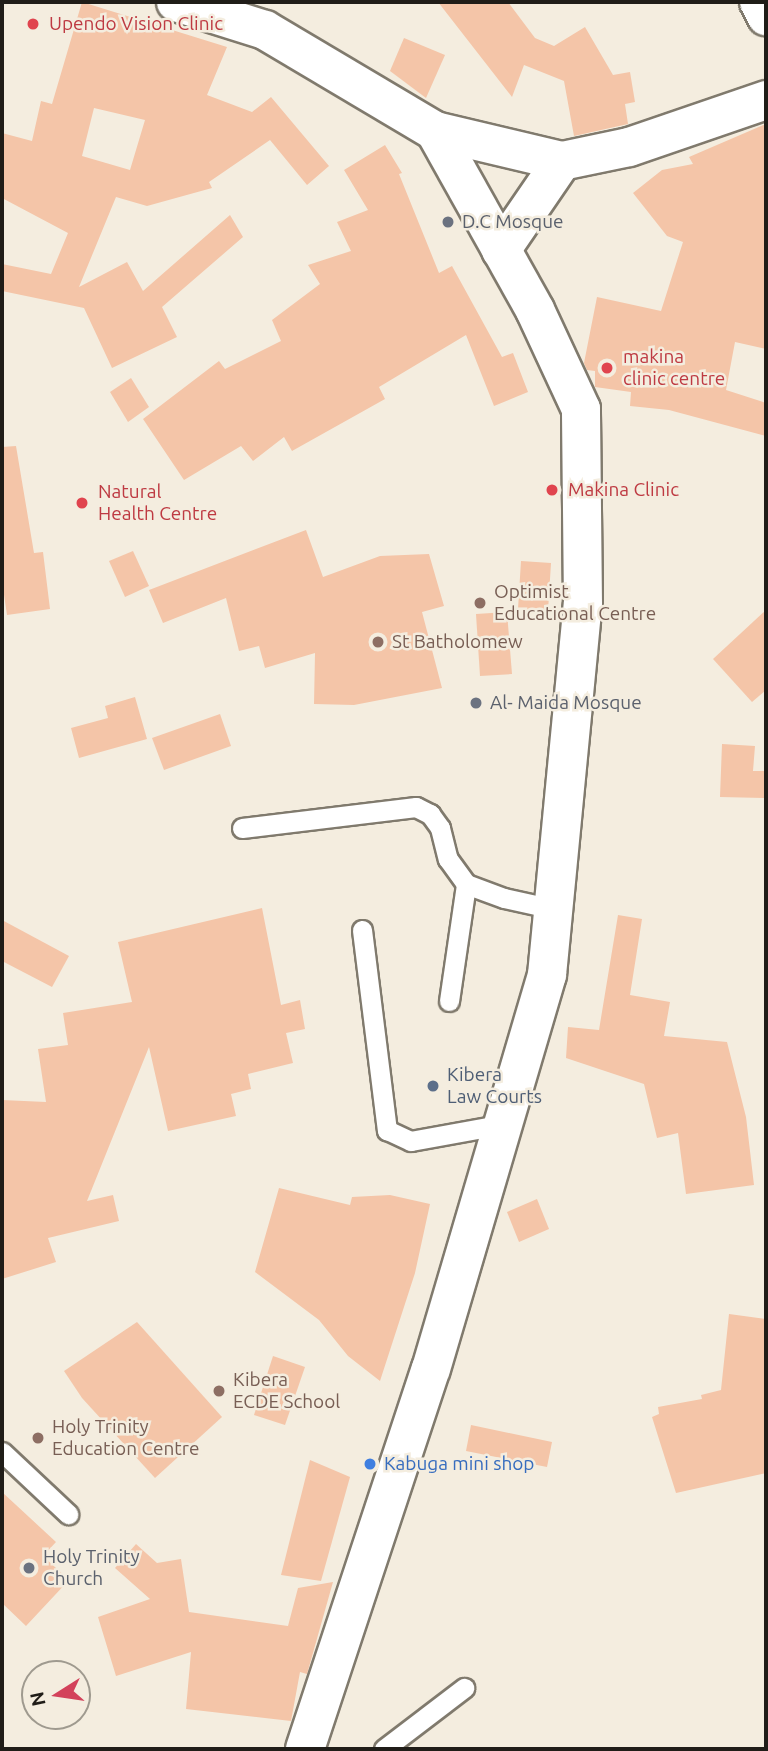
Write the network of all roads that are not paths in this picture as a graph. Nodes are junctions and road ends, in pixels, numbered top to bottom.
1 (176, 2) edge
2 (759, 2) edge
3 (766, 16) edge
4 (766, 100) edge
5 (435, 131) junction
6 (562, 161) junction
7 (501, 250) junction
8 (242, 828) dead end
9 (466, 884) junction
10 (554, 909) junction
11 (362, 930) dead end
12 (449, 1001) dead end
13 (505, 1124) junction
14 (2, 1452) edge
15 (68, 1514) dead end
16 (464, 1688) dead end
17 (305, 1749) edge
18 (384, 1749) edge

1 - 5 street
2 - 3 street
4 - 6 street
5 - 6 street
5 - 7 street
6 - 7 street
7 - 10 street
8 - 9 lane
9 - 10 lane
9 - 12 lane
10 - 13 street
11 - 13 lane
13 - 17 street
14 - 15 lane
16 - 18 lane

